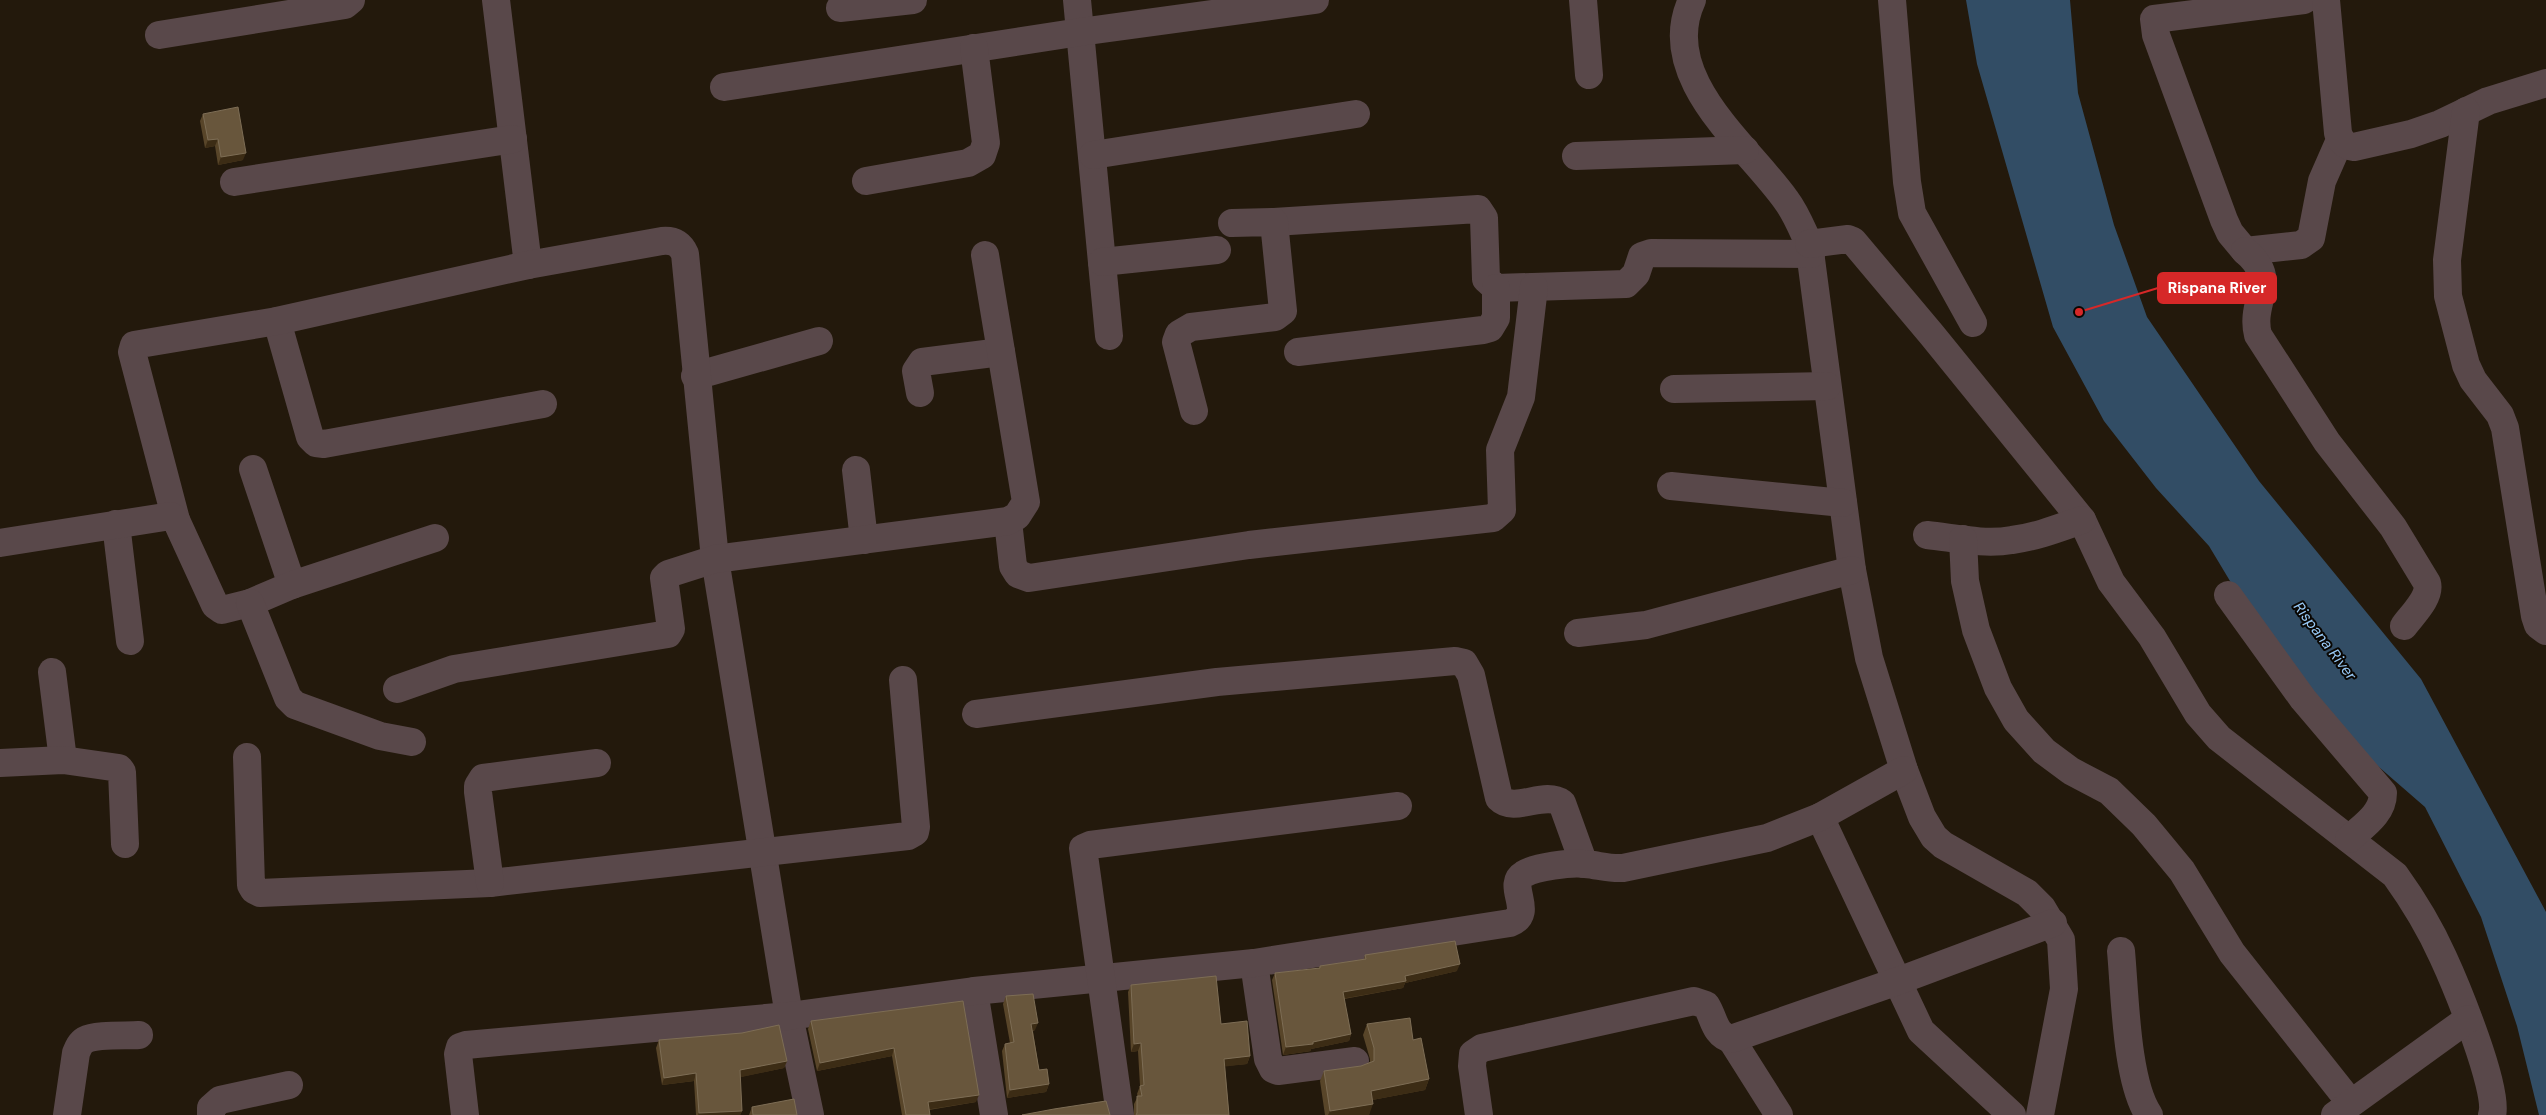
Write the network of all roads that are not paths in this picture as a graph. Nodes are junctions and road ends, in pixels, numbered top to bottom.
1 (351, 0) edge
2 (496, 0) edge
3 (913, 0) edge
4 (1077, 0) edge
5 (1315, 0) edge
6 (1583, 0) edge
7 (1692, 0) edge
8 (1892, 0) edge
9 (2304, 0) edge
10 (2326, 0) edge
11 (840, 8) dead end
12 (2154, 9) edge
13 (1080, 32) junction
14 (159, 35) dead end
15 (974, 48) junction
16 (1589, 74) dead end
17 (2546, 83) edge
18 (724, 87) dead end
19 (2466, 111) junction
20 (1356, 114) dead end
21 (513, 139) junction
22 (2340, 140) junction
23 (1745, 150) junction
24 (1093, 155) junction
25 (1576, 156) dead end
26 (866, 181) dead end
27 (234, 182) dead end
28 (1274, 222) junction
29 (1232, 223) dead end
30 (1810, 249) junction
31 (1217, 250) dead end
32 (2245, 251) junction
33 (985, 255) dead end
34 (1102, 262) junction
35 (528, 265) junction
36 (1534, 287) junction
37 (1496, 288) junction
38 (277, 321) junction
39 (1973, 323) dead end
40 (1109, 336) dead end
41 (819, 341) dead end
42 (1001, 352) junction
43 (1298, 352) dead end
44 (695, 376) junction
45 (1827, 386) junction
46 (1674, 389) dead end
47 (920, 393) dead end
48 (543, 404) dead end
49 (1194, 411) dead end
50 (253, 469) dead end
51 (856, 470) dead end
52 (1672, 486) dead end
53 (1843, 503) junction
54 (176, 520) junction
55 (2082, 520) junction
56 (1008, 521) junction
57 (116, 524) junction
58 (1927, 535) dead end
59 (436, 538) dead end
60 (864, 540) junction
61 (1963, 540) junction
62 (0, 543) edge
63 (715, 559) junction
64 (1852, 570) junction
65 (292, 585) junction
66 (2228, 595) dead end
67 (250, 603) junction
68 (2404, 626) dead end
69 (2546, 631) edge
70 (1578, 633) dead end
71 (130, 641) dead end
72 (52, 672) dead end
73 (903, 680) dead end
74 (397, 689) dead end
75 (976, 714) dead end
76 (412, 742) dead end
77 (247, 757) dead end
78 (63, 760) junction
79 (0, 763) edge
80 (597, 763) dead end
81 (1904, 770) junction
82 (1398, 806) dead end
83 (1820, 817) junction
84 (2348, 839) junction
85 (125, 844) dead end
86 (764, 852) junction
87 (1584, 864) junction
88 (490, 883) junction
89 (2053, 923) junction
90 (2121, 951) dead end
91 (1254, 963) junction
92 (1102, 979) junction
93 (1898, 981) junction
94 (974, 991) junction
95 (788, 1016) junction
96 (2468, 1019) junction
97 (139, 1035) dead end
98 (1731, 1039) junction
99 (1355, 1061) dead end
100 (289, 1085) dead end
101 (2342, 1109) edge
102 (66, 1115) edge
103 (211, 1115) edge
104 (466, 1115) edge
105 (810, 1115) edge
106 (994, 1115) edge
107 (1120, 1115) edge
108 (1479, 1115) edge
109 (1779, 1115) edge
110 (2012, 1115) edge
111 (2040, 1115) edge
112 (2149, 1115) edge
113 (2492, 1115) edge

1 - 14 street
2 - 21 street
3 - 11 street
4 - 13 street
5 - 13 street
6 - 16 street
7 - 23 street
8 - 39 street
9 - 12 street
10 - 22 street
12 - 32 street
13 - 15 street
13 - 24 street
15 - 18 street
15 - 26 street
17 - 19 street
19 - 22 street
19 - 69 street
20 - 24 street
21 - 27 street
21 - 35 street
22 - 32 street
23 - 25 street
23 - 30 street
24 - 34 street
28 - 29 street
28 - 37 street
28 - 49 street
30 - 36 street
30 - 45 street
30 - 55 street
31 - 34 street
32 - 68 street
33 - 42 street
34 - 40 street
35 - 38 street
35 - 44 street
36 - 37 street
36 - 56 street
37 - 43 street
38 - 48 street
38 - 54 street
41 - 44 street
42 - 47 street
42 - 56 street
44 - 63 street
45 - 46 street
45 - 53 street
50 - 65 street
51 - 60 street
52 - 53 street
53 - 64 street
54 - 57 street
54 - 67 street
55 - 61 street
55 - 84 street
56 - 60 street
57 - 62 street
57 - 71 street
58 - 61 street
59 - 65 street
60 - 63 street
61 - 101 street
63 - 74 street
63 - 86 street
64 - 70 street
64 - 81 street
65 - 67 street
66 - 84 street
67 - 76 street
72 - 78 street
73 - 86 street
75 - 87 street
77 - 88 street
78 - 79 street
78 - 85 street
80 - 88 street
81 - 83 street
81 - 89 street
82 - 92 street
83 - 87 street
83 - 93 street
84 - 96 street
86 - 88 street
86 - 95 street
87 - 91 street
89 - 93 street
89 - 111 street
90 - 112 street
91 - 92 street
91 - 99 street
92 - 94 street
92 - 107 street
93 - 98 street
93 - 110 street
94 - 95 street
94 - 106 street
95 - 104 street
95 - 105 street
96 - 101 street
96 - 113 street
97 - 102 street
98 - 108 street
98 - 109 street
100 - 103 street

